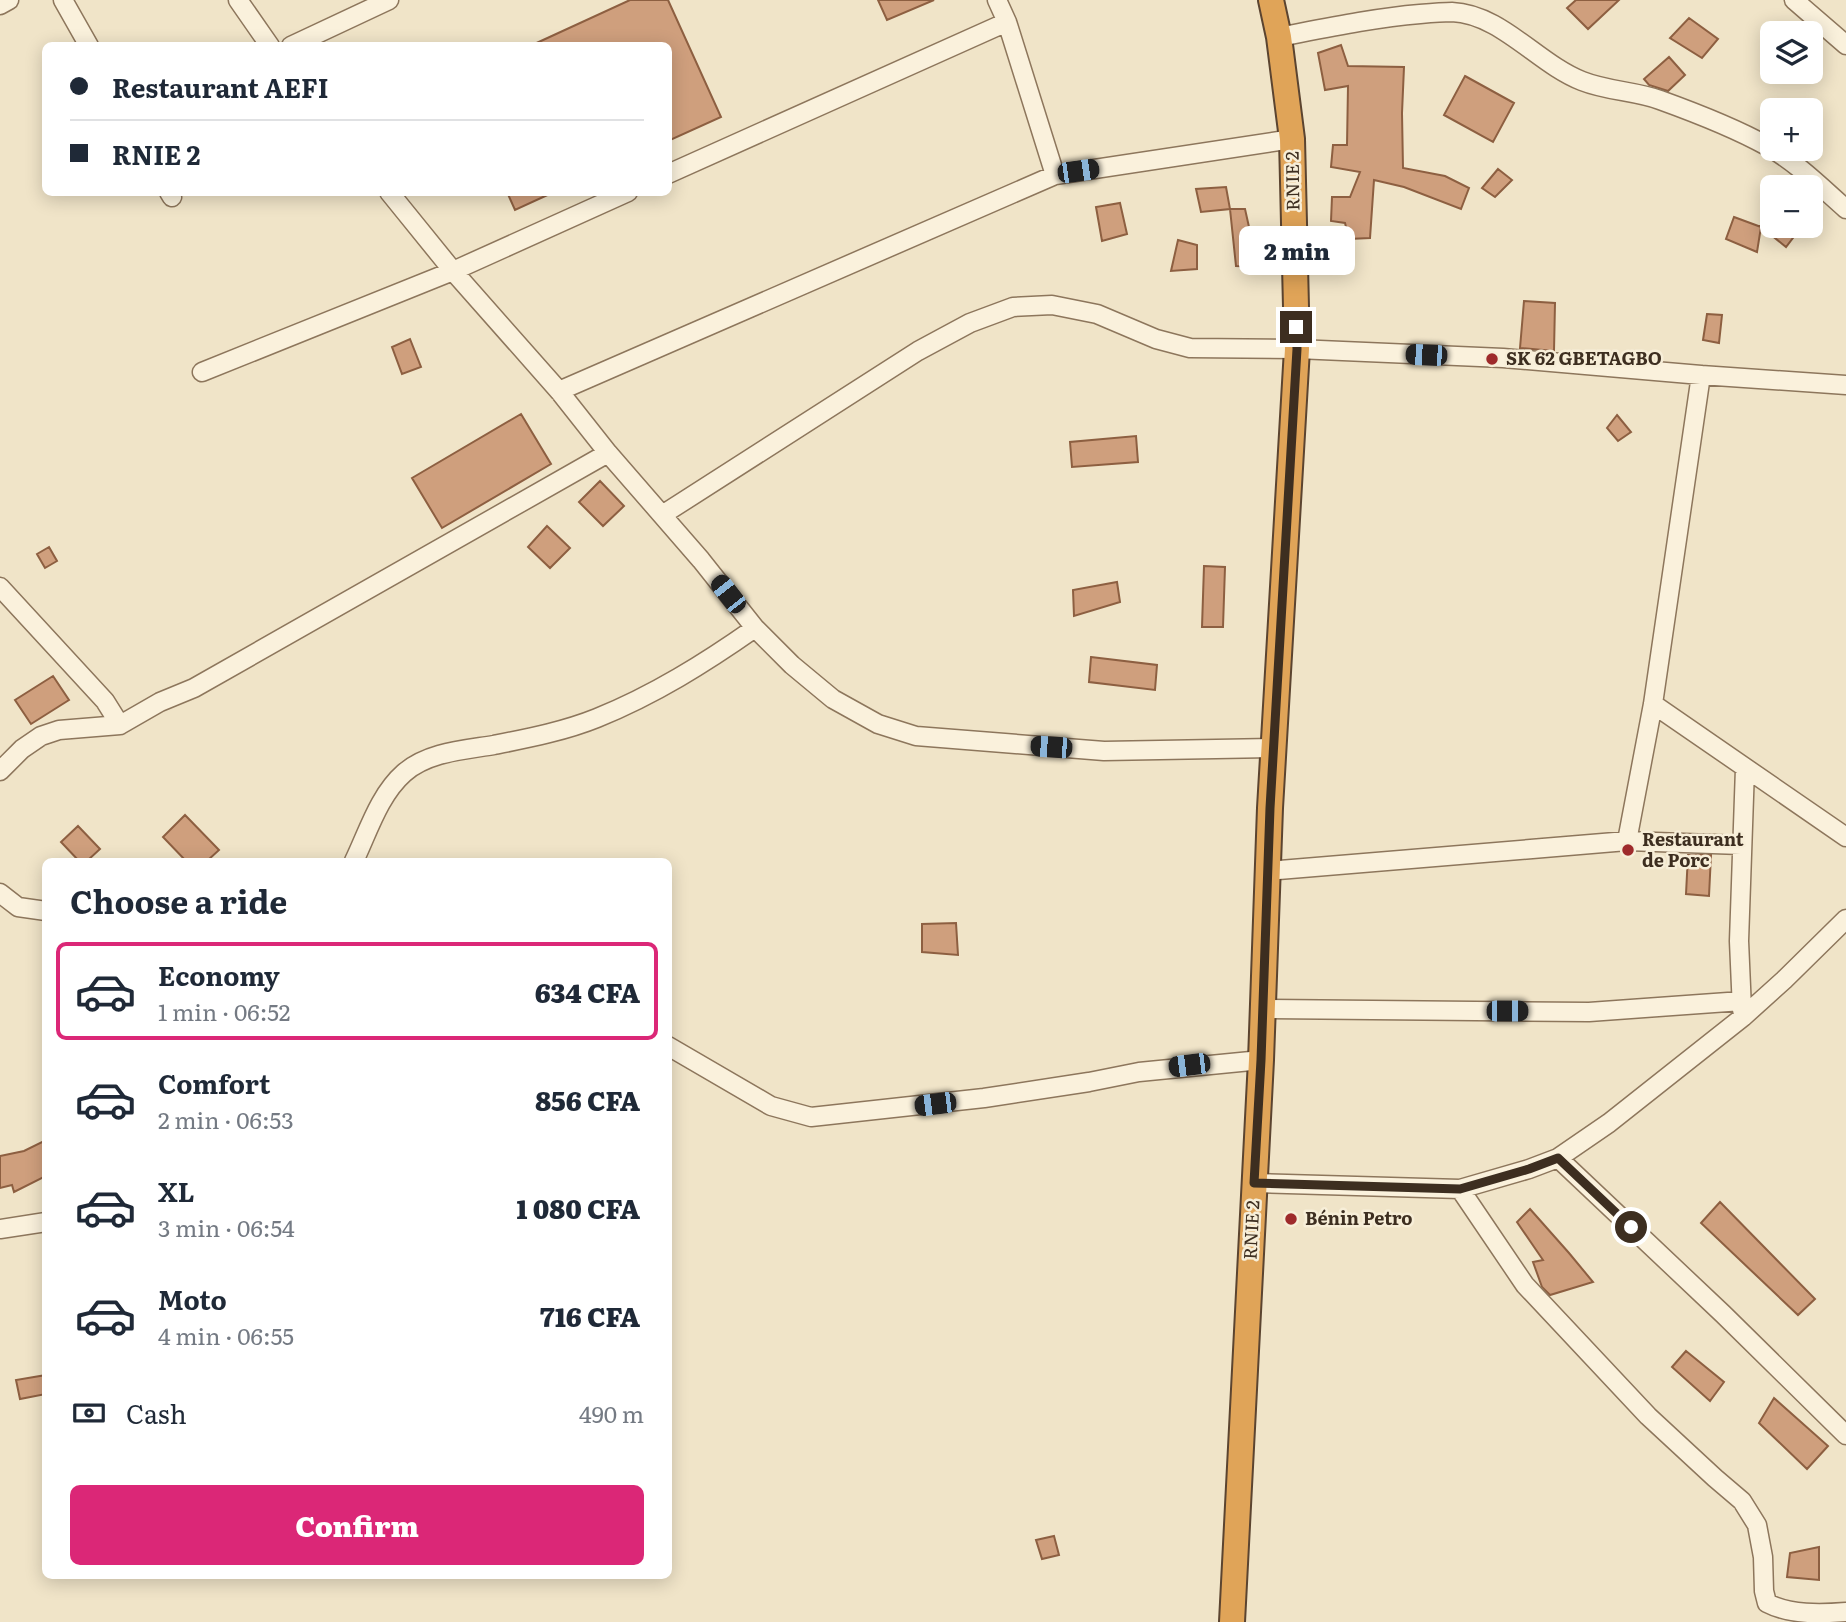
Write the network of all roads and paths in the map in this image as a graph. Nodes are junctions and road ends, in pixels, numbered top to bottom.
1 (9, 0) edge
2 (64, 0) edge
3 (238, 0) edge
4 (389, 0) edge
5 (998, 0) edge
6 (1271, 0) edge
7 (1794, 0) edge
8 (0, 5) edge
9 (1007, 22) junction
10 (1279, 37) junction
11 (87, 42) edge
12 (268, 42) edge
13 (300, 42) edge
14 (1846, 45) edge
15 (1292, 139) junction
16 (672, 172) edge
17 (1055, 174) junction
18 (392, 196) edge
19 (619, 196) edge
20 (1846, 209) edge
21 (453, 271) junction
22 (1297, 349) junction
23 (202, 372) dead end
24 (1700, 375) junction
25 (1846, 385) edge
26 (559, 391) junction
27 (608, 453) junction
28 (662, 516) junction
29 (0, 587) edge
30 (755, 628) junction
31 (1653, 704) junction
32 (120, 725) junction
33 (1274, 748) junction
34 (1745, 768) junction
35 (0, 771) edge
36 (1846, 837) edge
37 (1627, 841) junction
38 (1741, 845) junction
39 (356, 858) edge
40 (1268, 871) junction
41 (0, 893) edge
42 (42, 910) edge
43 (1846, 919) edge
44 (1263, 1009) junction
45 (1742, 1009) junction
46 (672, 1048) edge
47 (1261, 1060) junction
48 (1558, 1158) junction
49 (1254, 1183) junction
50 (1460, 1189) junction
51 (42, 1223) edge
52 (0, 1229) edge
53 (1846, 1435) edge
54 (1846, 1612) edge
55 (1232, 1622) edge

1 - 8 street
2 - 11 street
3 - 12 street
4 - 13 street
5 - 9 street
6 - 10 highway, RNIE 2 / RNIE 2
7 - 14 street
9 - 16 street
9 - 17 street
10 - 15 highway, RNIE 2 / RNIE 2
10 - 20 street
15 - 17 street
15 - 22 highway, RNIE 2 / RNIE 2
17 - 26 street
18 - 21 street
19 - 21 street
21 - 23 street
21 - 26 street
22 - 24 street
22 - 28 street
22 - 33 highway, RNIE 2 / RNIE 2
24 - 25 street
24 - 31 street
26 - 27 street
27 - 28 street
27 - 32 street
28 - 30 street
29 - 32 street
30 - 33 street
30 - 39 street
31 - 34 street
31 - 37 street
32 - 35 street
33 - 40 highway, RNIE 2 / RNIE 2
34 - 36 street
34 - 38 street
37 - 38 street
37 - 40 street
38 - 45 street
40 - 44 highway, RNIE 2 / RNIE 2
41 - 42 street
43 - 45 street
44 - 45 street
44 - 47 highway, RNIE 2 / RNIE 2
45 - 48 street
46 - 47 street
47 - 49 highway, RNIE 2 / RNIE 2
48 - 50 street
48 - 53 street
49 - 50 street
49 - 55 highway, RNIE 2 / RNIE 2
50 - 54 street
51 - 52 street

